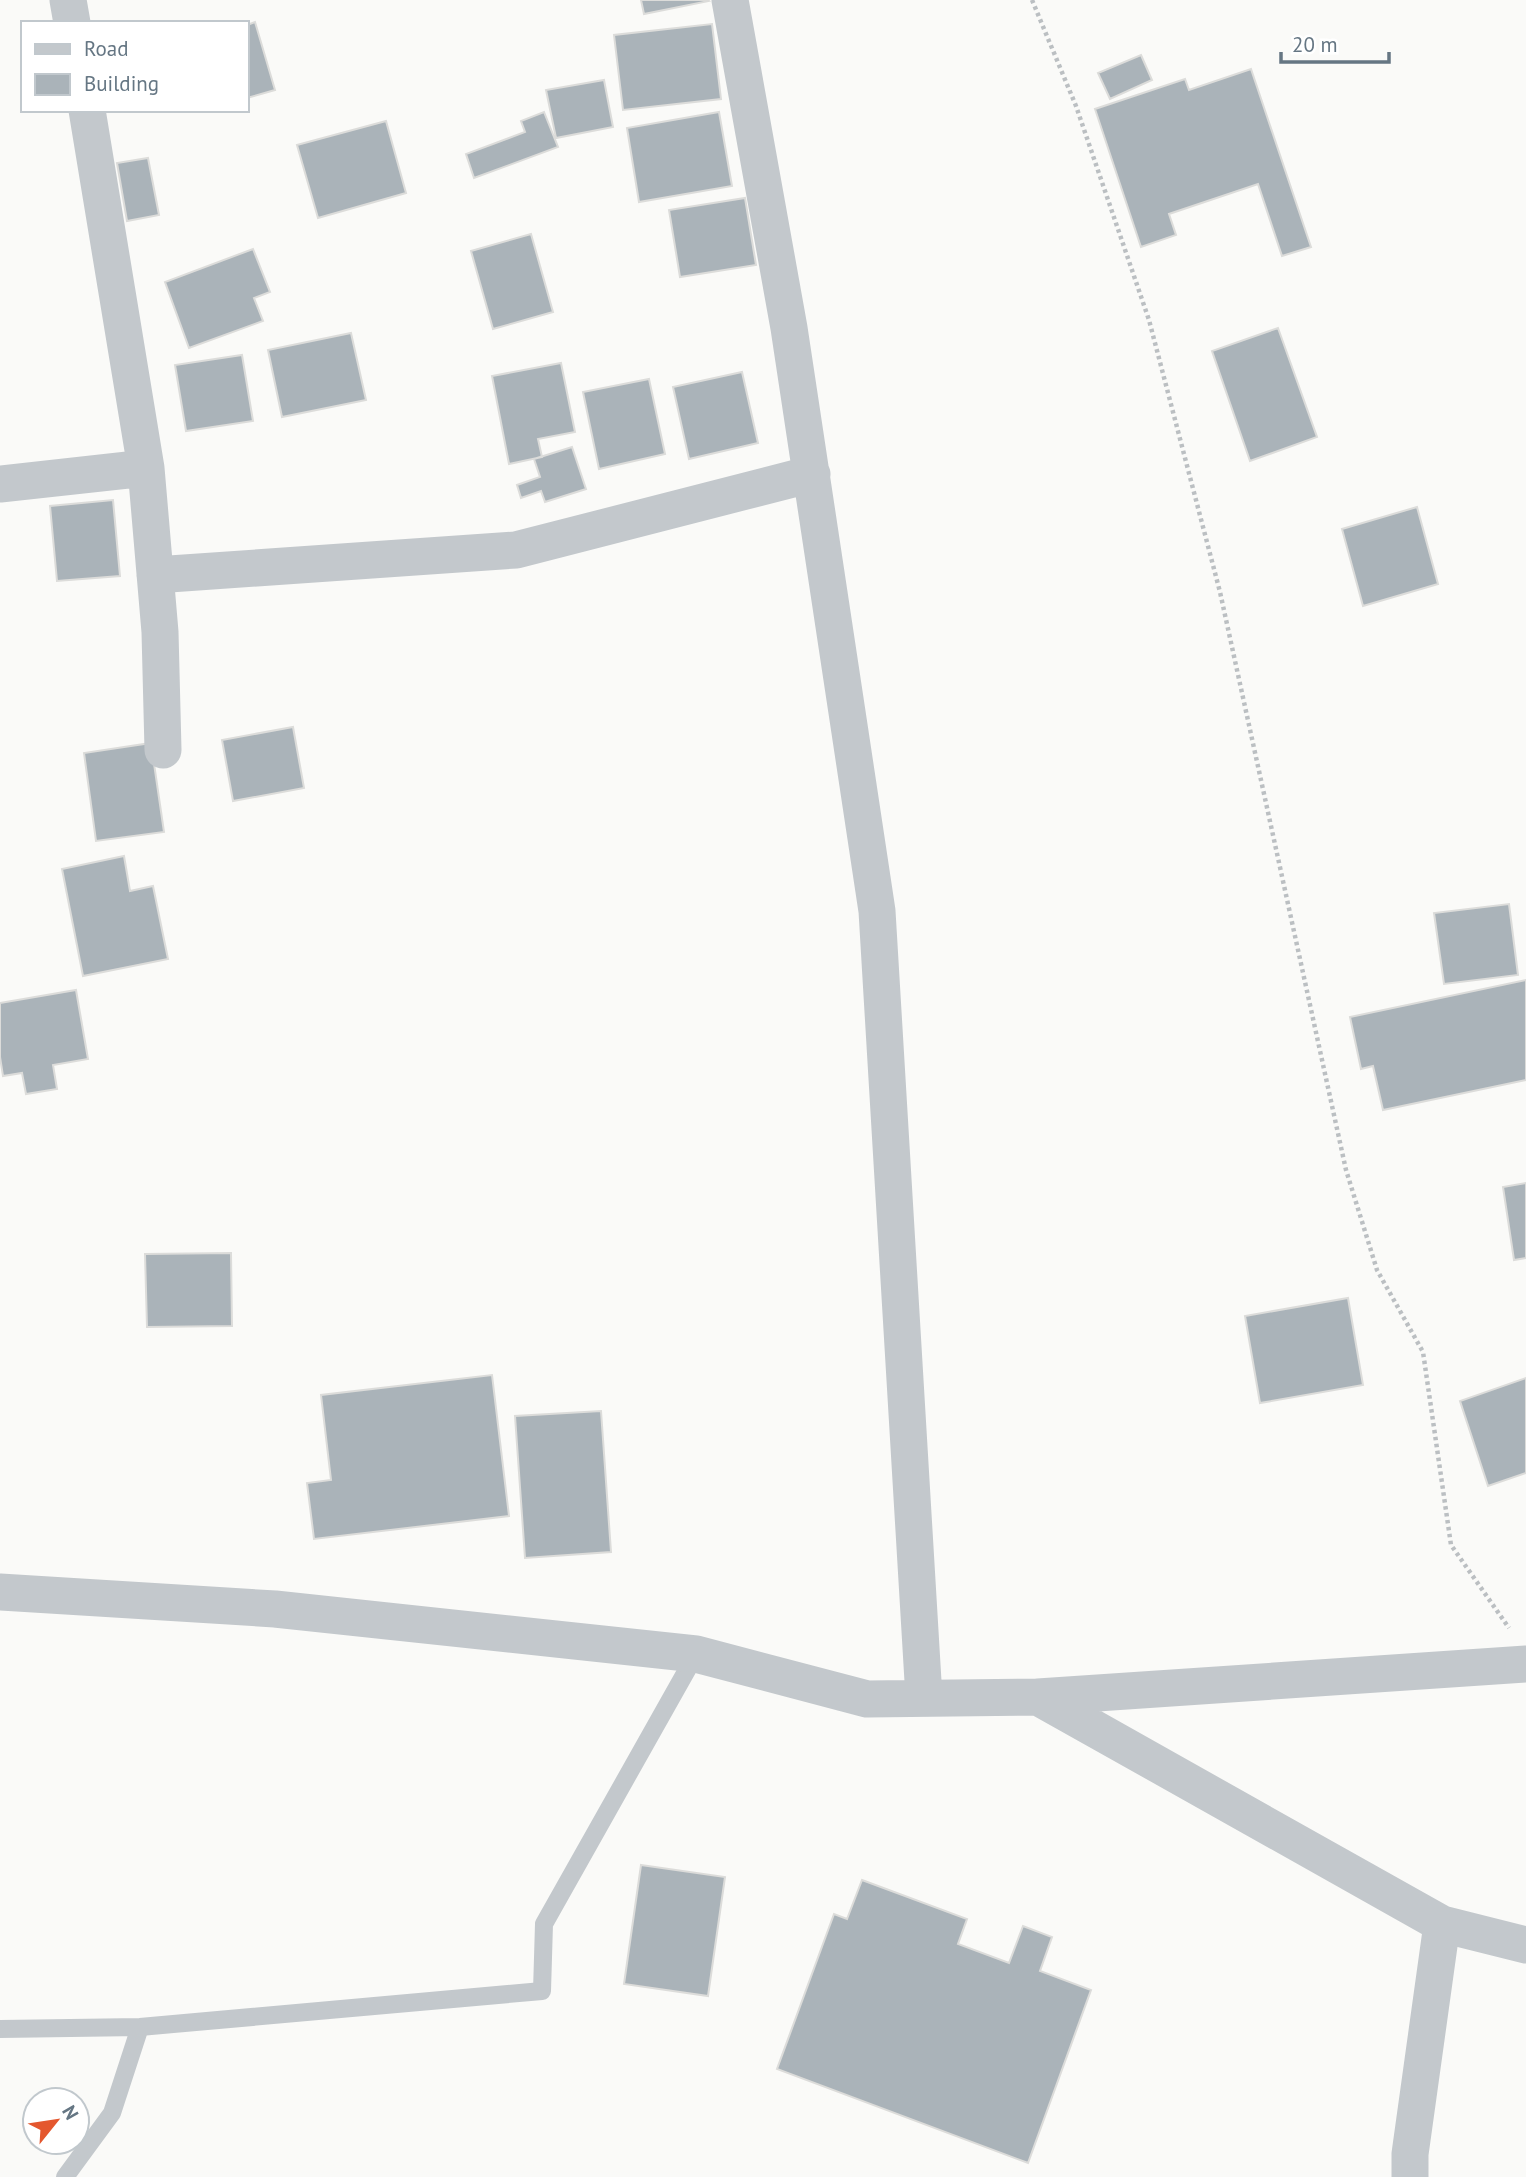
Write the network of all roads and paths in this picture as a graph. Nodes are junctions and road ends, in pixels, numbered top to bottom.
1 (68, 0) edge
2 (730, 0) edge
3 (1032, 0) edge
4 (72, 21) edge
5 (87, 112) edge
6 (146, 468) junction
7 (812, 474) junction
8 (0, 484) edge
9 (155, 575) junction
10 (163, 750) dead end
11 (0, 1592) edge
12 (1511, 1630) dead end
13 (696, 1654) junction
14 (1526, 1664) edge
15 (1038, 1697) junction
16 (924, 1698) junction
17 (1442, 1924) junction
18 (1526, 1945) edge
19 (140, 2027) junction
20 (0, 2029) edge
21 (65, 2177) edge
22 (1410, 2177) edge

1 - 4 street
2 - 7 street
3 - 12 path
5 - 6 street
6 - 8 street
6 - 9 street
7 - 9 street
7 - 16 street
9 - 10 street
11 - 13 street
13 - 16 street
13 - 19 lane
14 - 15 street
15 - 16 street
15 - 17 street
17 - 18 street
17 - 22 street
19 - 20 lane
19 - 21 lane

